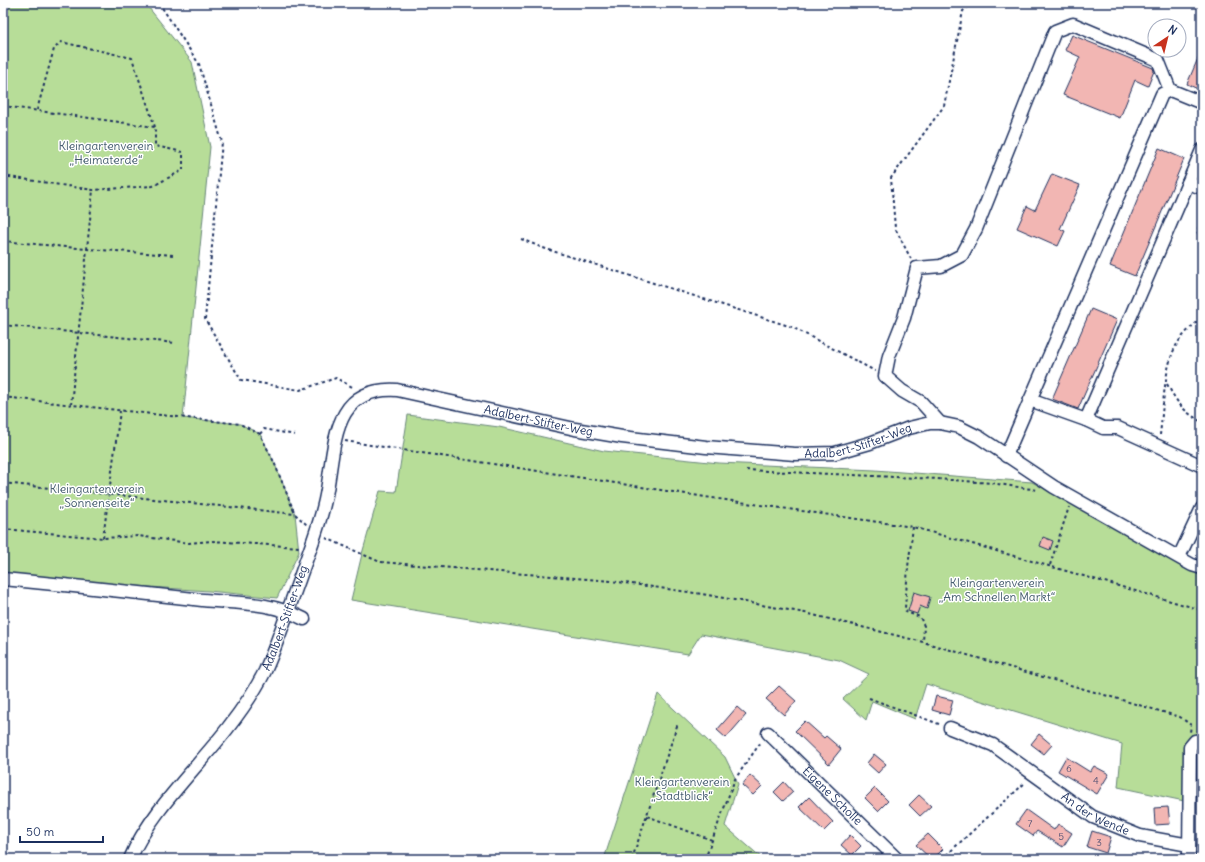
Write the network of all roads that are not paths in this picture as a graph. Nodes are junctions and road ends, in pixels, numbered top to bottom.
1 (1170, 90) junction
2 (1202, 103) edge
3 (1202, 150) edge
4 (1188, 183) junction
5 (1202, 188) edge
6 (1030, 400) junction
7 (1086, 420) junction
8 (940, 423) junction
9 (1006, 456) junction
10 (1202, 466) edge
11 (1202, 508) edge
12 (1179, 557) junction
13 (1202, 568) edge
14 (3, 579) edge
15 (288, 611) junction
16 (304, 619) dead end
17 (950, 728) road end
18 (768, 732) road end
19 (1202, 740) edge
20 (1189, 846) junction
21 (130, 859) edge
22 (897, 859) edge
23 (1189, 859) edge

1 - 2 street
1 - 6 street
1 - 8 street
3 - 4 street
4 - 5 street
4 - 7 street
6 - 7 street
6 - 9 street
7 - 10 street
8 - 9 street, Adalbert-Stifter-Weg
8 - 15 street, Adalbert-Stifter-Weg
9 - 12 street, Adalbert-Stifter-Weg
11 - 12 street
12 - 13 street, Adalbert-Stifter-Weg
14 - 15 street
15 - 16 street
15 - 21 street, Adalbert-Stifter-Weg
17 - 20 street, An der Wende
18 - 22 street, Eigene Scholle
19 - 20 street
20 - 23 street

